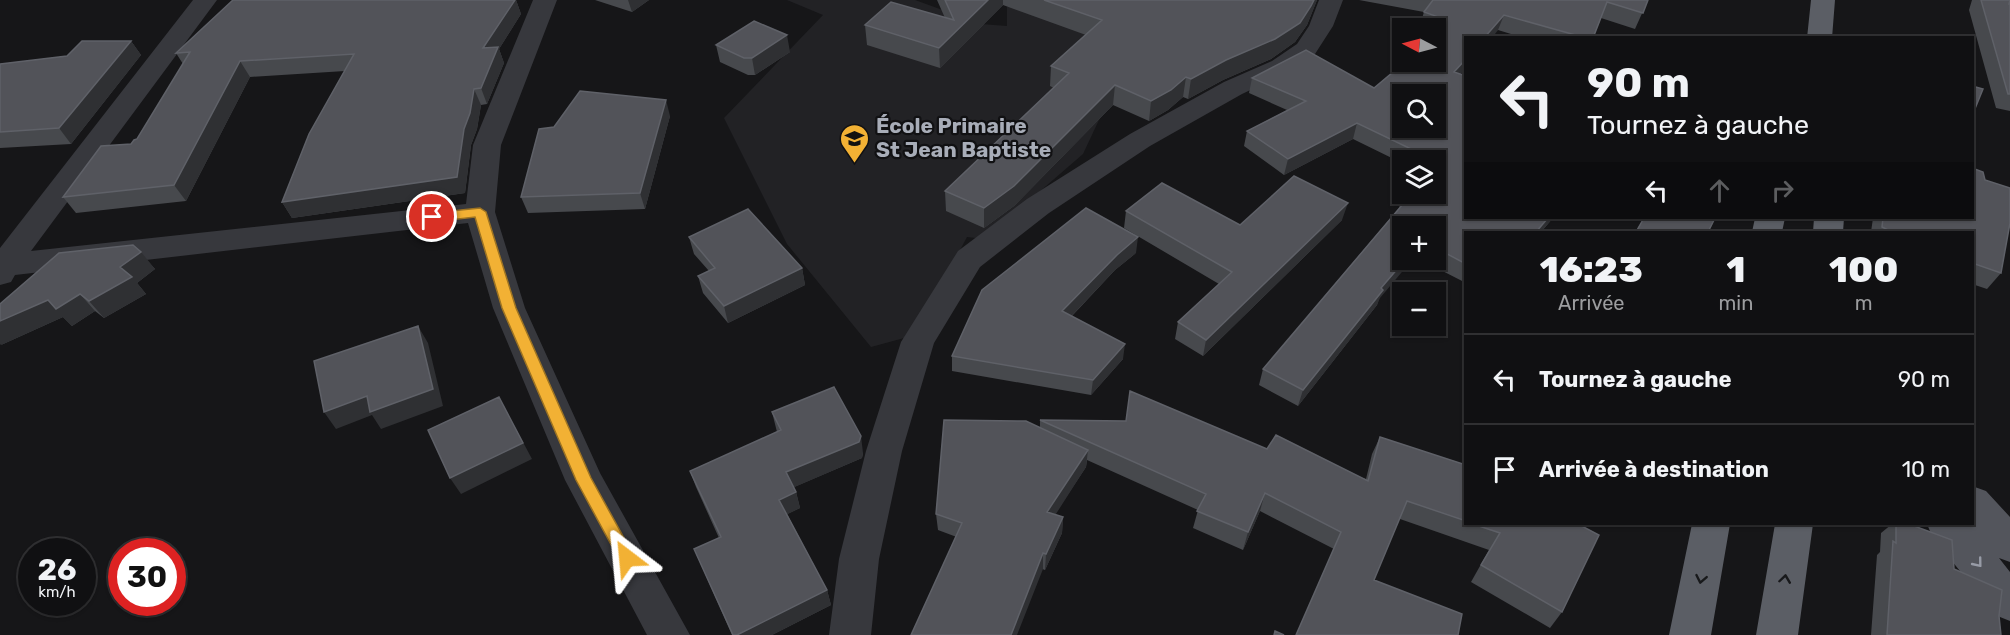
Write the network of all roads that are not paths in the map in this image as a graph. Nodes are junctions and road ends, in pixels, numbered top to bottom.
1 (205, 0) edge
2 (545, 0) edge
3 (1331, 0) edge
4 (1823, 0) edge
5 (1819, 36) edge
6 (480, 212) junction
7 (2, 269) edge
8 (1974, 504) edge
9 (1711, 525) edge
10 (1794, 525) edge
11 (1947, 525) edge
12 (2010, 545) edge
13 (2010, 602) edge
14 (669, 635) edge
15 (850, 635) edge
16 (1690, 635) edge
17 (1777, 635) edge

1 - 7 street
2 - 6 street
3 - 15 street
4 - 5 highway
6 - 7 street
6 - 14 street
8 - 12 main road
9 -> 16 highway
17 -> 10 highway
11 -> 13 main road

